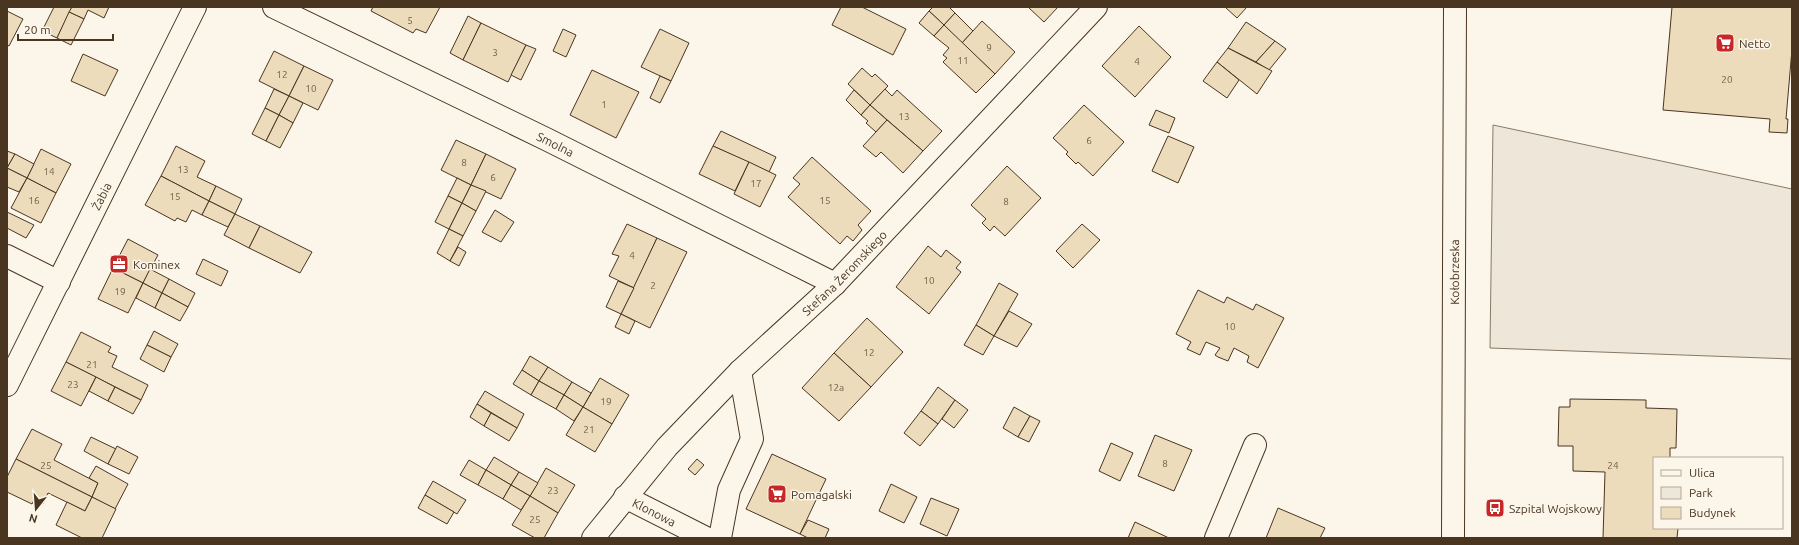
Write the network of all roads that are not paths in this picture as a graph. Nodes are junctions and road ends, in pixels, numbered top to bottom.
1 (195, 7) edge
2 (274, 7) edge
3 (1096, 7) edge
4 (1455, 7) edge
5 (7, 256) edge
6 (59, 282) junction
7 (835, 284) junction
8 (740, 371) junction
9 (7, 385) edge
10 (1255, 446) dead end
11 (625, 497) junction
12 (593, 538) edge
13 (706, 538) edge
14 (720, 538) edge
15 (1216, 538) edge
16 (1453, 538) edge

1 - 6 street, Żabia
2 - 7 street, Smolna
3 - 7 street, Stefana Żeromskiego
4 - 16 street, Kołobrzeska
5 - 6 street
6 - 9 street, Żabia
7 - 8 street, Stefana Żeromskiego
8 - 11 street, Stefana Żeromskiego
8 - 14 street
10 - 15 street
11 - 12 street, Stefana Żeromskiego
11 - 13 street, Klonowa

